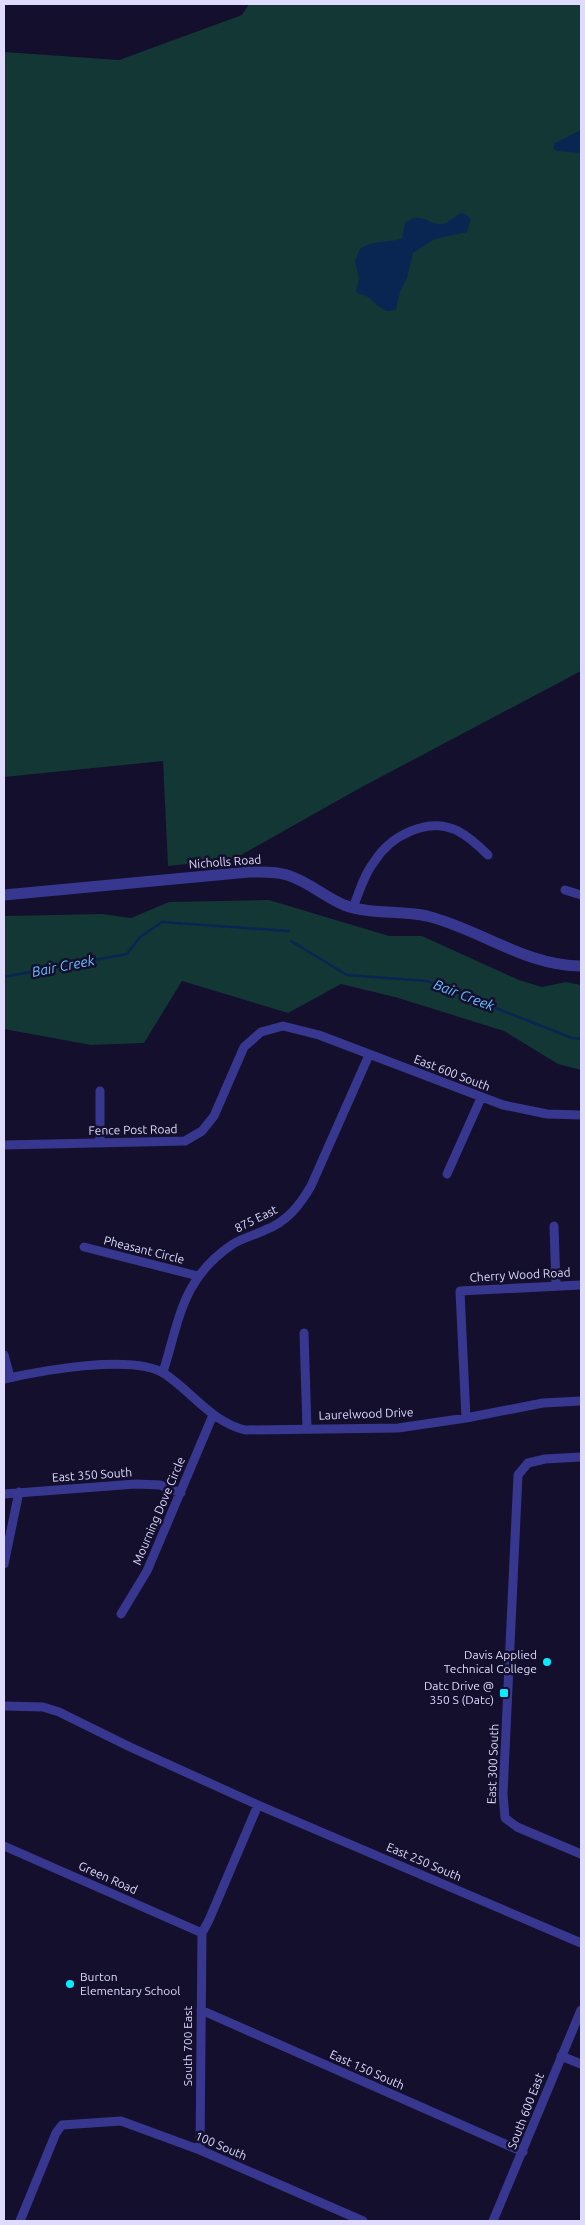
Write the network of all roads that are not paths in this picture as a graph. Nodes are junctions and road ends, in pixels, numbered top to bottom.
1 (488, 855) dead end
2 (565, 890) dead end
3 (4, 895) edge
4 (581, 895) edge
5 (352, 908) junction
6 (581, 966) edge
7 (319, 1035) joint
8 (369, 1055) junction
9 (100, 1091) dead end
10 (481, 1098) junction
11 (581, 1115) edge
12 (100, 1143) junction
13 (4, 1145) edge
14 (447, 1174) dead end
15 (554, 1226) dead end
16 (84, 1247) dead end
17 (198, 1276) junction
18 (581, 1285) edge
19 (556, 1286) junction
20 (304, 1332) dead end
21 (4, 1355) edge
22 (163, 1372) junction
23 (7, 1378) edge
24 (581, 1401) edge
25 (214, 1415) junction
26 (466, 1418) junction
27 (307, 1429) junction
28 (581, 1457) edge
29 (19, 1492) junction
30 (181, 1493) junction
31 (4, 1494) edge
32 (4, 1564) edge
33 (121, 1614) dead end
34 (4, 1706) edge
35 (258, 1805) junction
36 (4, 1846) edge
37 (581, 1854) edge
38 (202, 1933) junction
39 (581, 1943) edge
40 (201, 2010) junction
41 (581, 2010) edge
42 (561, 2056) junction
43 (581, 2064) edge
44 (200, 2150) junction
45 (523, 2152) junction
46 (20, 2221) edge
47 (363, 2221) edge
48 (493, 2221) edge

1 - 5 street
2 - 4 street
3 - 5 street, Nicholls Road
5 - 6 street, Nicholls Road
7 - 8 street, East 600 South
7 - 12 street, Fence Post Road
8 - 10 street, East 600 South
8 - 17 street, 875 East
9 - 12 street
10 - 11 street, East 600 South
10 - 14 street
12 - 13 street, Fence Post Road
15 - 19 street
16 - 17 street, Pheasant Circle
17 - 22 street, 875 East
18 - 19 street, Cherry Wood Road
19 - 26 street, Cherry Wood Road
20 - 27 street
21 - 23 street
22 - 23 street, Laurelwood Drive
22 - 25 street, Laurelwood Drive
24 - 26 street, Laurelwood Drive
25 - 27 street, Laurelwood Drive
25 - 30 street, Mourning Dove Circle
26 - 27 street, Laurelwood Drive
28 - 37 street, East 300 South
29 - 30 street, East 350 South
29 - 31 street, East 350 South
29 - 32 street
30 - 33 street, Mourning Dove Circle
34 - 35 street, East 250 South
35 - 38 street, South 700 East
35 - 39 street, East 250 South
36 - 38 street, Green Road
38 - 40 street, South 700 East
40 - 44 street, South 700 East
40 - 45 street, East 150 South
41 - 42 street, South 600 East
42 - 43 street
42 - 45 street, South 600 East
44 - 46 street, 100 South
44 - 47 street, 100 South
45 - 48 street, South 600 East

